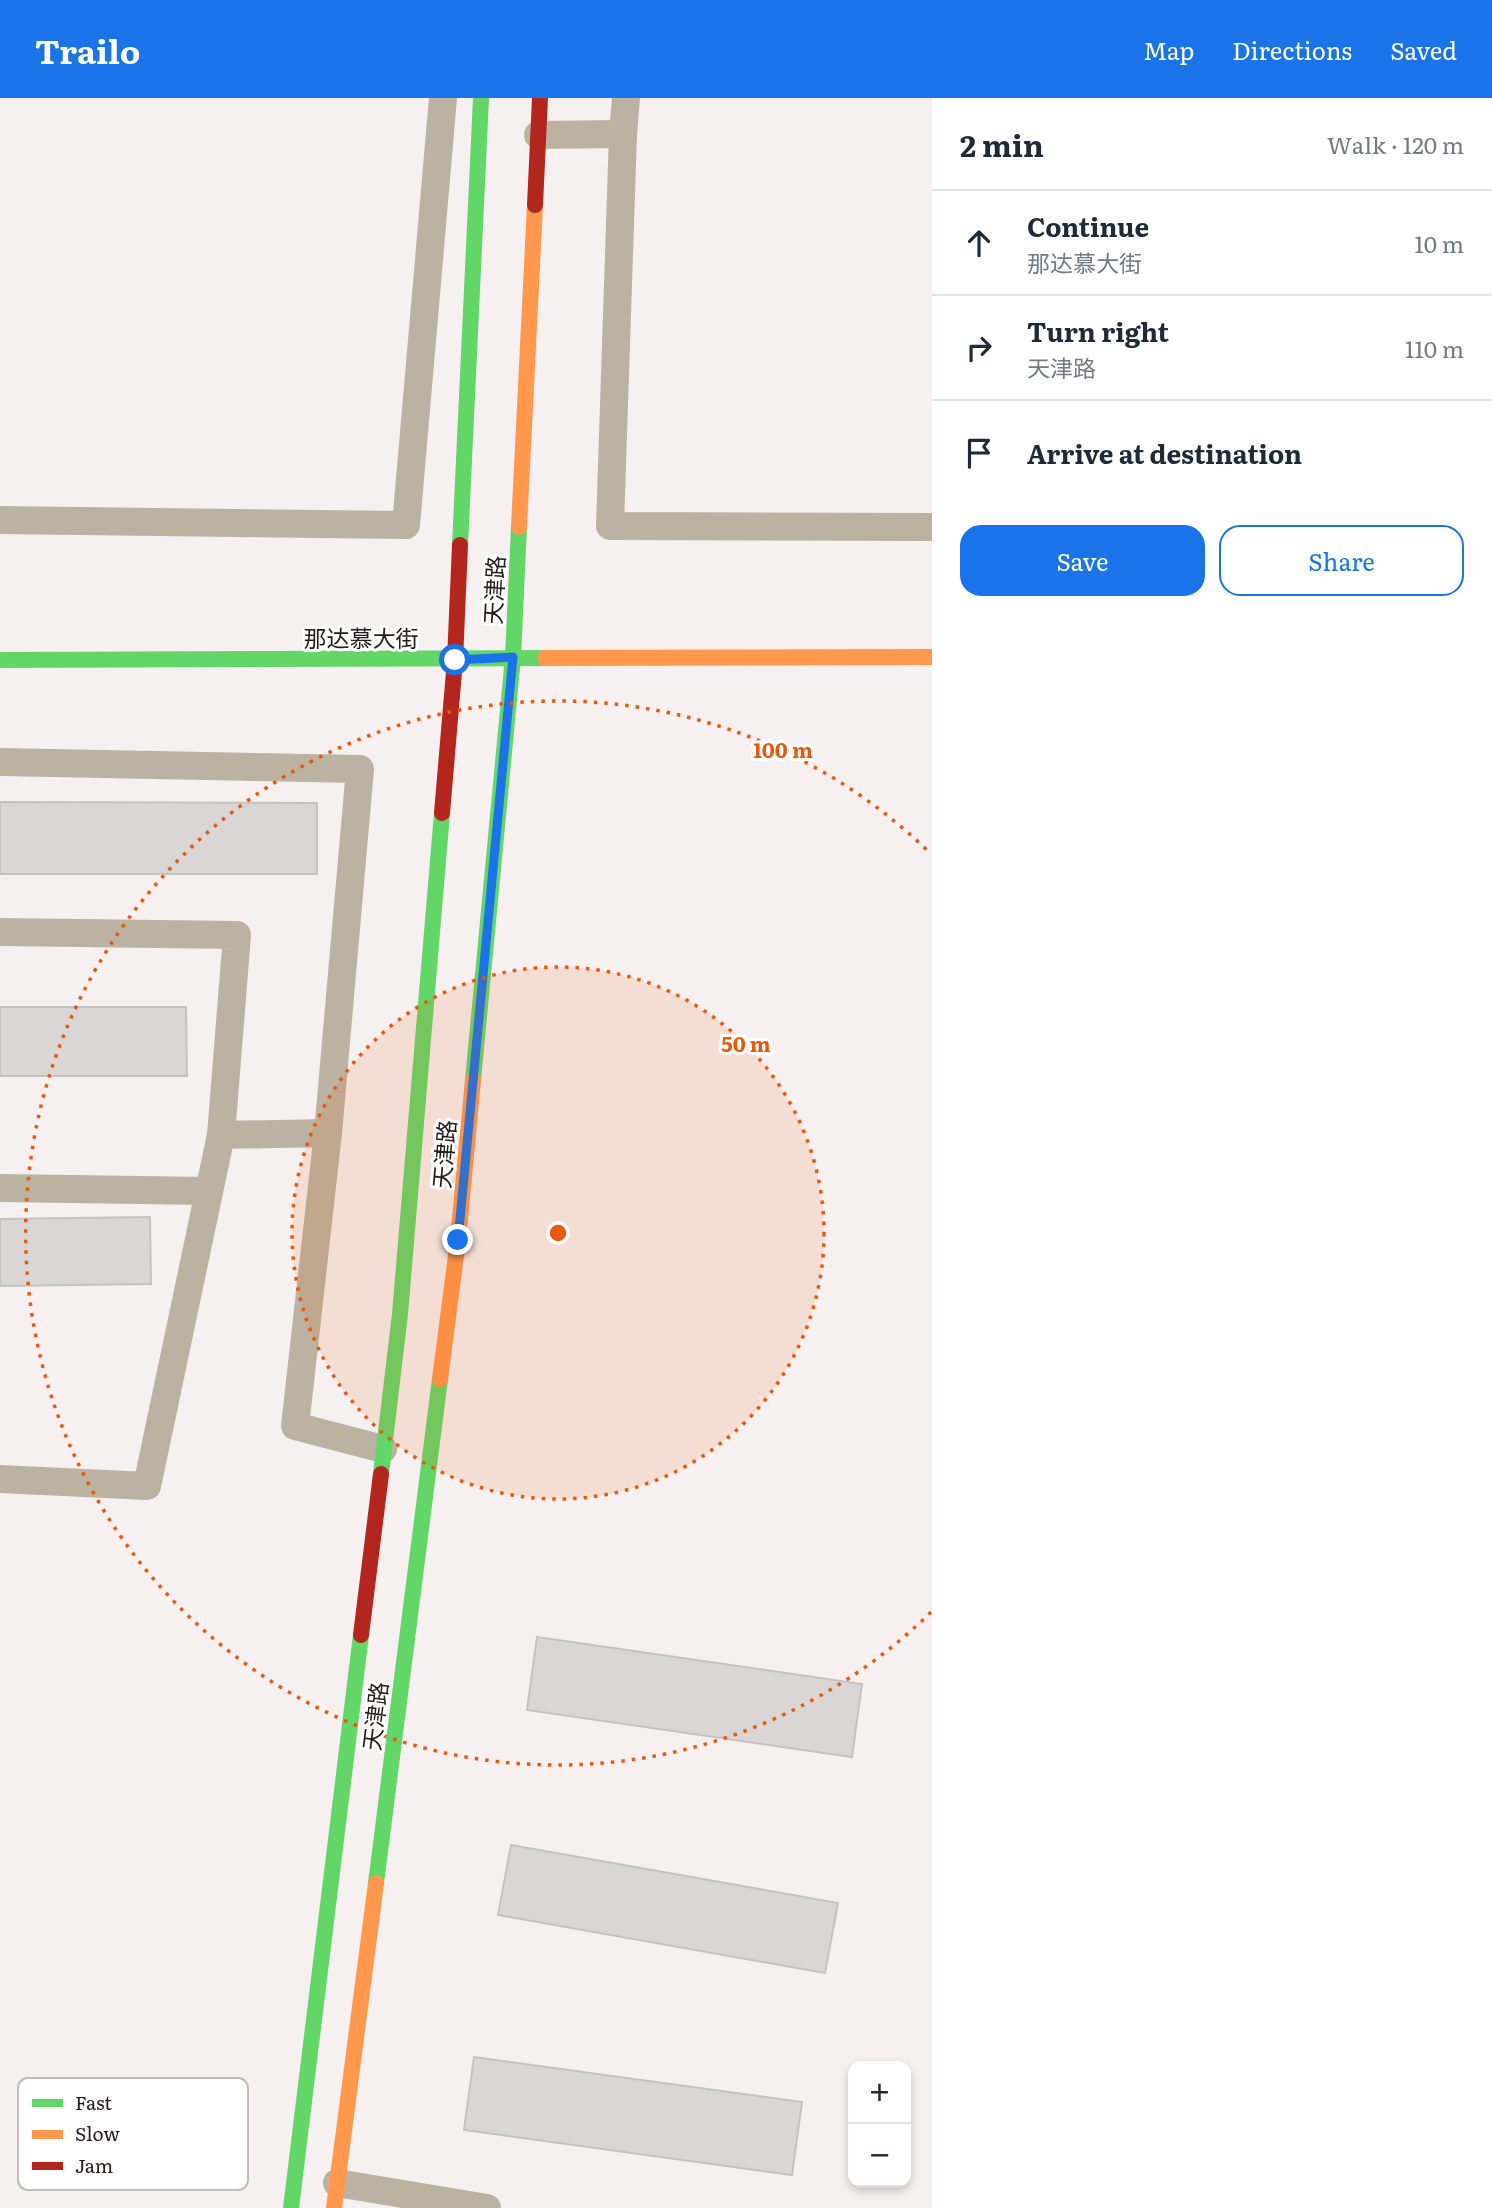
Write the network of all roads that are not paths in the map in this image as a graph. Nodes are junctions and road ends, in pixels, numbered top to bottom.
1 (443, 98) edge
2 (481, 98) edge
3 (540, 98) edge
4 (626, 98) edge
5 (623, 134) junction
6 (538, 135) junction
7 (0, 520) edge
8 (932, 527) edge
9 (513, 657) junction
10 (932, 657) edge
11 (0, 660) edge
12 (455, 660) junction
13 (0, 762) edge
14 (0, 932) edge
15 (328, 1133) junction
16 (222, 1135) junction
17 (0, 1188) edge
18 (209, 1191) junction
19 (383, 1449) junction
20 (0, 1479) edge
21 (336, 2196) edge
22 (478, 2207) edge
23 (291, 2208) edge

1 - 7 street
2 - 12 street, 天津路
3 - 6 street, 天津路
4 - 5 street
5 - 6 street
5 - 8 street
6 - 9 street, 天津路
9 - 10 street, 那达慕大街
9 - 12 street, 那达慕大街
9 - 21 street, 天津路
11 - 12 street, 那达慕大街
12 - 19 street, 天津路
13 - 15 street
14 - 16 street
15 - 16 street
15 - 19 street
16 - 18 street
17 - 18 street
18 - 20 street
19 - 23 street, 天津路
21 - 22 street

